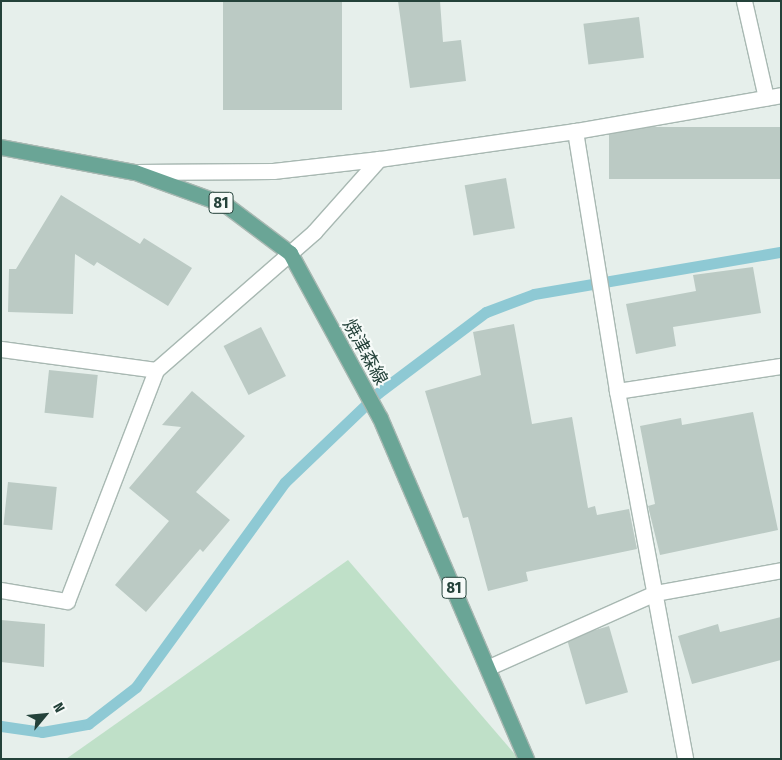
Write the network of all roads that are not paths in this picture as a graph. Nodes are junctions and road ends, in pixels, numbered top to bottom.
1 (744, 1) edge
2 (773, 97) edge
3 (575, 131) junction
4 (1, 147) edge
5 (379, 159) junction
6 (135, 172) junction
7 (290, 253) junction
8 (1, 349) edge
9 (781, 366) edge
10 (156, 370) junction
11 (617, 391) junction
12 (781, 570) edge
13 (1, 590) edge
14 (655, 593) junction
15 (489, 667) junction
16 (526, 759) edge
17 (685, 759) edge

1 - 2 street
2 - 3 street
3 - 5 street
3 - 11 street
4 - 6 main road, 焼津森線 / 81
5 - 6 street
5 - 7 street
6 - 7 main road, 焼津森線 / 81
7 - 10 street
7 - 15 main road, 焼津森線 / 81
8 - 10 street
9 - 11 street
10 - 13 street
11 - 14 street
12 - 14 street
14 - 15 street
14 - 17 street
15 - 16 main road, 焼津森線 / 81

